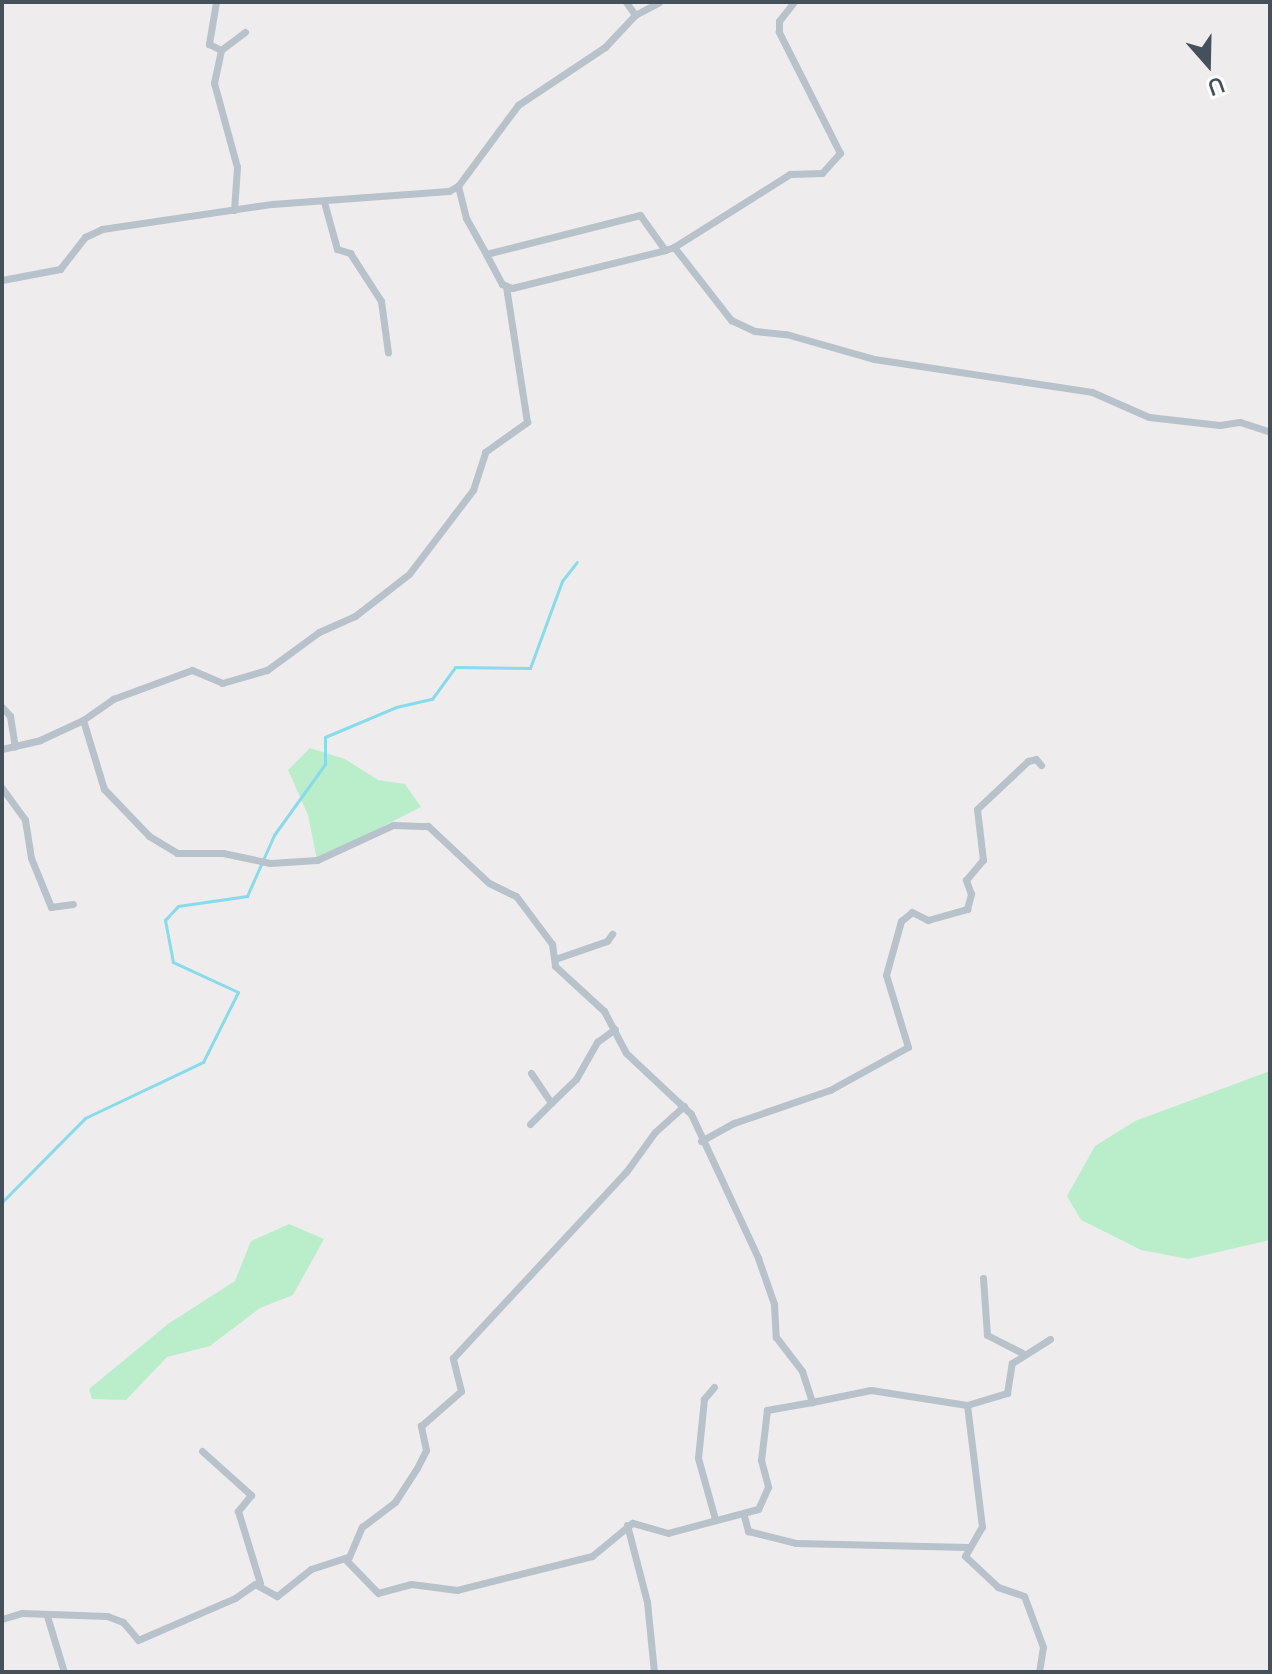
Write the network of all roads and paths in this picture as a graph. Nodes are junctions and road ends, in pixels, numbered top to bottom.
1 (216, 2) edge
2 (626, 2) edge
3 (659, 2) edge
4 (794, 2) edge
5 (635, 15) junction
6 (245, 32) dead end
7 (221, 50) junction
8 (458, 186) junction
9 (324, 202) junction
10 (234, 210) junction
11 (669, 248) junction
12 (486, 254) junction
13 (2, 280) edge
14 (506, 287) junction
15 (388, 353) dead end
16 (1270, 432) edge
17 (2, 707) edge
18 (83, 720) junction
19 (15, 747) junction
20 (2, 749) edge
21 (1041, 765) dead end
22 (2, 788) edge
23 (73, 904) dead end
24 (612, 934) dead end
25 (555, 959) junction
26 (615, 1029) junction
27 (531, 1073) dead end
28 (551, 1103) junction
29 (684, 1106) junction
30 (530, 1124) dead end
31 (701, 1141) junction
32 (983, 1278) dead end
33 (1050, 1339) dead end
34 (1022, 1353) junction
35 (714, 1387) dead end
36 (812, 1402) junction
37 (967, 1405) junction
38 (202, 1451) dead end
39 (744, 1516) junction
40 (715, 1519) junction
41 (627, 1525) junction
42 (967, 1547) junction
43 (345, 1559) junction
44 (260, 1583) junction
45 (47, 1616) junction
46 (2, 1619) edge
47 (64, 1672) edge
48 (654, 1672) edge
49 (1039, 1672) edge

1 - 7 street
2 - 5 street
3 - 5 street
4 - 11 street
5 - 8 street
6 - 7 street
7 - 10 street
8 - 9 street
8 - 12 street
9 - 10 street
9 - 15 street
10 - 13 street
11 - 12 street
11 - 14 street
11 - 16 street
12 - 14 street
14 - 18 street
17 - 19 street
18 - 19 street
18 - 25 street
19 - 20 street
21 - 31 street
22 - 23 street
24 - 25 street
25 - 26 street
26 - 28 street
26 - 29 street
27 - 28 street
28 - 30 street
29 - 31 street
29 - 43 street
31 - 36 street
32 - 34 street
33 - 34 street
34 - 37 street
35 - 40 street
36 - 37 street
36 - 39 street
37 - 42 street
38 - 44 street
39 - 40 street
39 - 42 street
40 - 41 street
41 - 43 street
41 - 48 street
42 - 49 street
43 - 44 street
44 - 45 street
45 - 46 street
45 - 47 street

